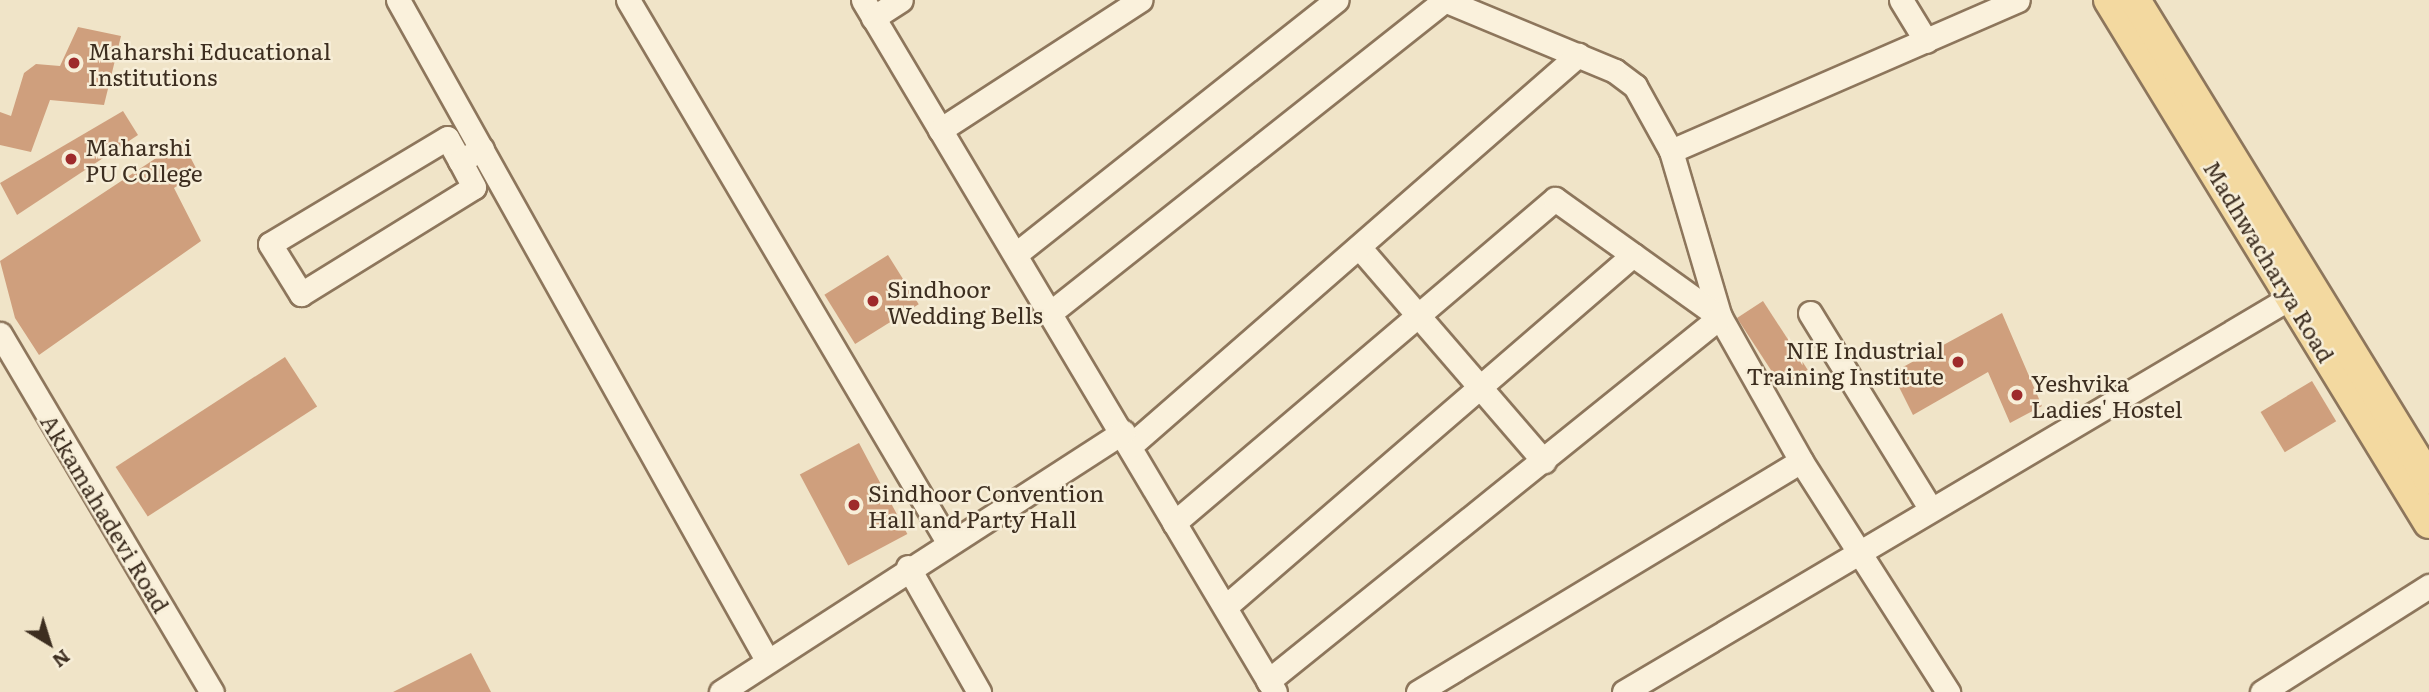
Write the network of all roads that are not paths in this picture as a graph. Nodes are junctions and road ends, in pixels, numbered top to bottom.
1 (398, 0) edge
2 (628, 0) edge
3 (901, 0) edge
4 (1140, 0) edge
5 (1336, 0) edge
6 (1444, 0) edge
7 (1901, 0) edge
8 (2018, 0) edge
9 (2109, 0) edge
10 (2135, 0) edge
11 (868, 9) edge
12 (1926, 41) junction
13 (1577, 55) junction
14 (940, 130) junction
15 (482, 149) junction
16 (1671, 151) junction
17 (460, 161) junction
18 (1359, 247) junction
19 (1016, 254) junction
20 (1633, 255) junction
21 (2302, 291) junction
22 (1050, 313) junction
23 (1810, 313) dead end
24 (1420, 317) junction
25 (1720, 317) junction
26 (0, 334) edge
27 (1483, 390) junction
28 (1126, 439) junction
29 (1544, 461) junction
30 (1801, 461) junction
31 (2429, 479) edge
32 (1930, 508) junction
33 (1174, 523) junction
34 (2429, 523) edge
35 (948, 542) junction
36 (1858, 551) junction
37 (908, 568) junction
38 (2429, 586) edge
39 (1225, 607) junction
40 (767, 660) junction
41 (1272, 686) edge
42 (212, 692) edge
43 (721, 692) edge
44 (979, 692) edge
45 (1418, 692) edge
46 (1625, 692) edge
47 (1948, 692) edge
48 (2262, 692) edge

1 - 15 street
2 - 35 street
3 - 11 street
4 - 14 street
5 - 19 street
6 - 13 street
6 - 22 street
7 - 12 street
8 - 12 street
9 - 21 main road, Madhwacharya Road
10 - 21 main road, Madhwacharya Road
11 - 14 street
12 - 16 street
13 - 16 street
13 - 18 street
14 - 19 street
15 - 17 street
15 - 40 street
16 - 25 street
17 - 17 street
18 - 24 street
18 - 28 street
19 - 22 street
20 - 24 street
20 - 25 street
20 - 27 street
21 - 31 main road, Madhwacharya Road
21 - 32 street
21 - 34 main road, Madhwacharya Road
22 - 28 street
23 - 32 street
24 - 27 street
24 - 33 street
25 - 29 street
25 - 30 street
26 - 42 street, Akkamahadevi Road
27 - 29 street
27 - 39 street
28 - 33 street
28 - 35 street
29 - 41 street
30 - 36 street
30 - 45 street
32 - 36 street
33 - 39 street
35 - 37 street
36 - 46 street
36 - 47 street
37 - 40 street
37 - 44 street
38 - 48 street
39 - 41 street
40 - 43 street

